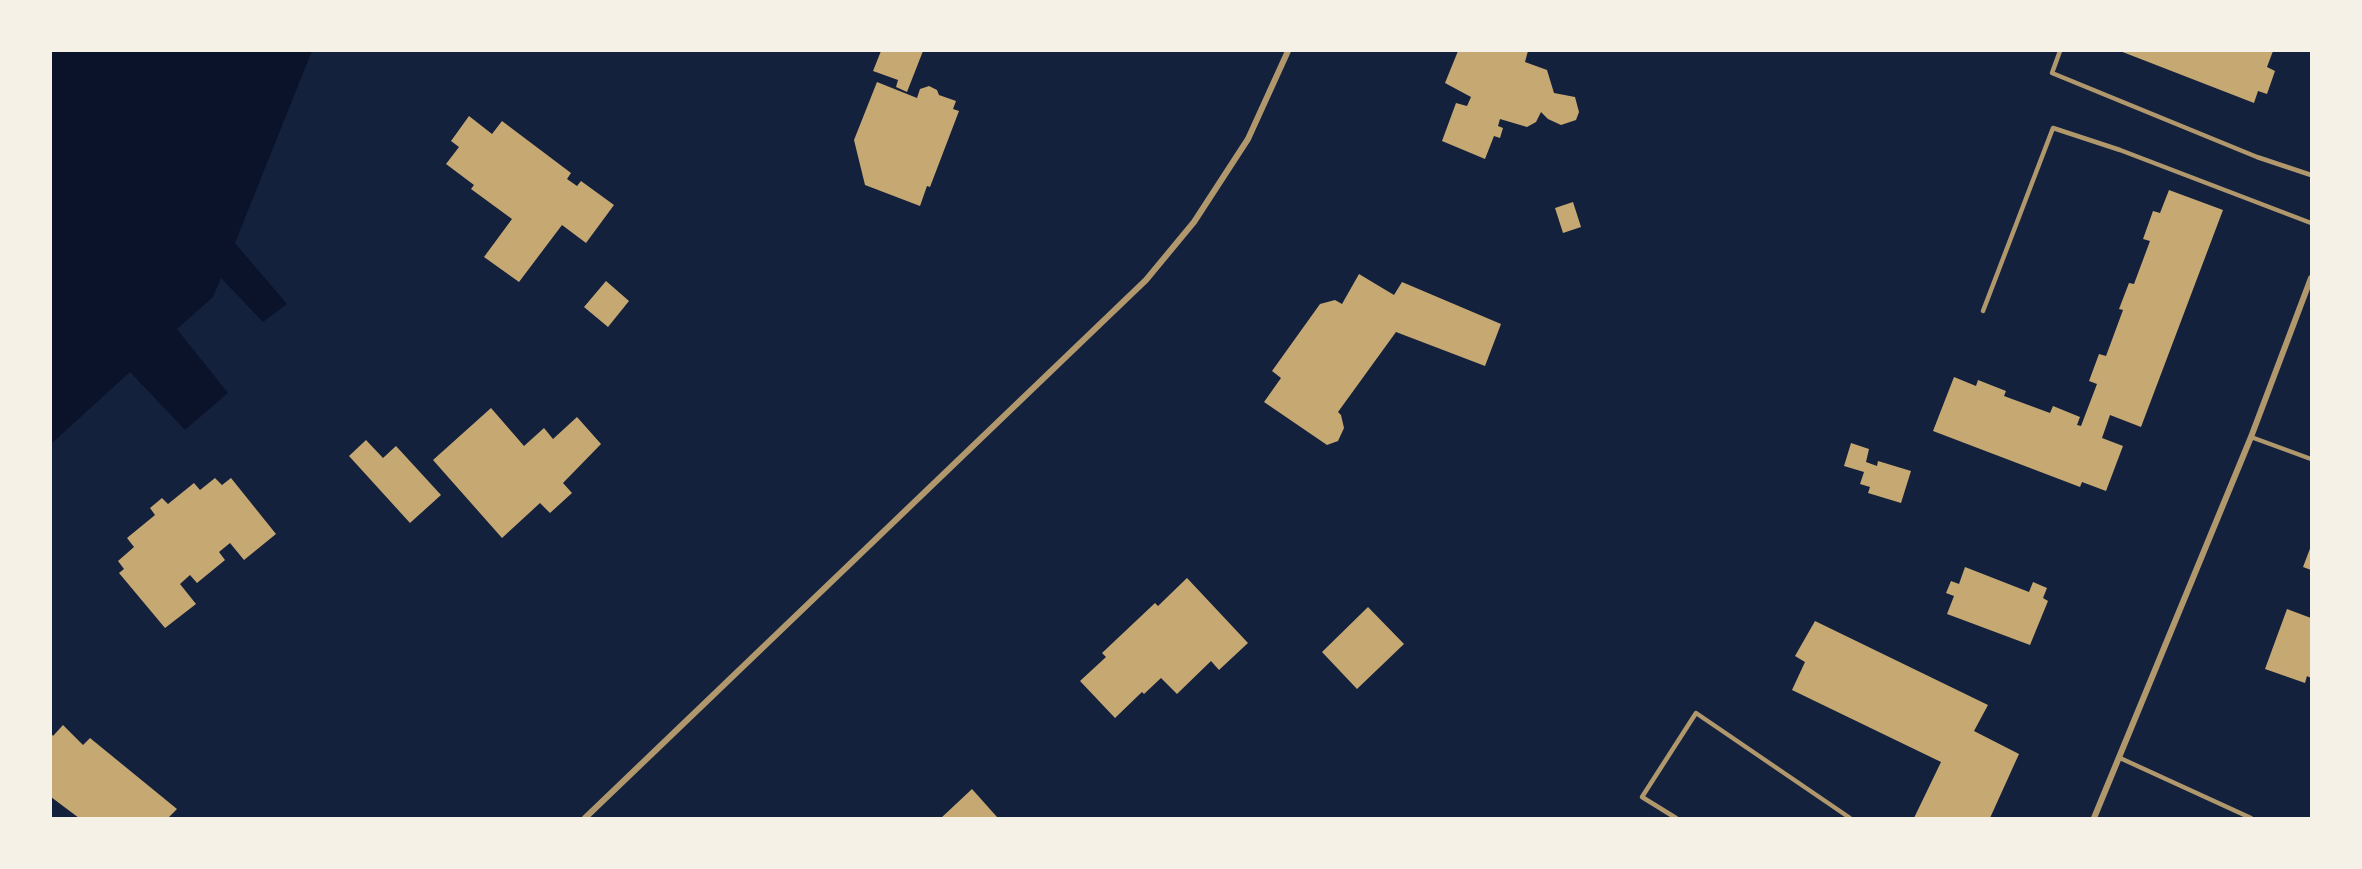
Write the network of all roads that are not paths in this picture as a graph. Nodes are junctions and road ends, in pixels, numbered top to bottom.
1 (1288, 51) edge
2 (2060, 51) edge
3 (2311, 175) edge
4 (2311, 223) edge
5 (2311, 278) edge
6 (1983, 311) dead end
7 (2252, 437) junction
8 (2311, 459) edge
9 (2120, 758) junction
10 (585, 818) edge
11 (1676, 818) edge
12 (1850, 818) edge
13 (2094, 818) edge
14 (2251, 818) edge

1 - 10 street
2 - 3 lane
4 - 6 lane
5 - 7 street
7 - 8 lane
7 - 9 street
9 - 13 street
9 - 14 lane
11 - 12 lane

